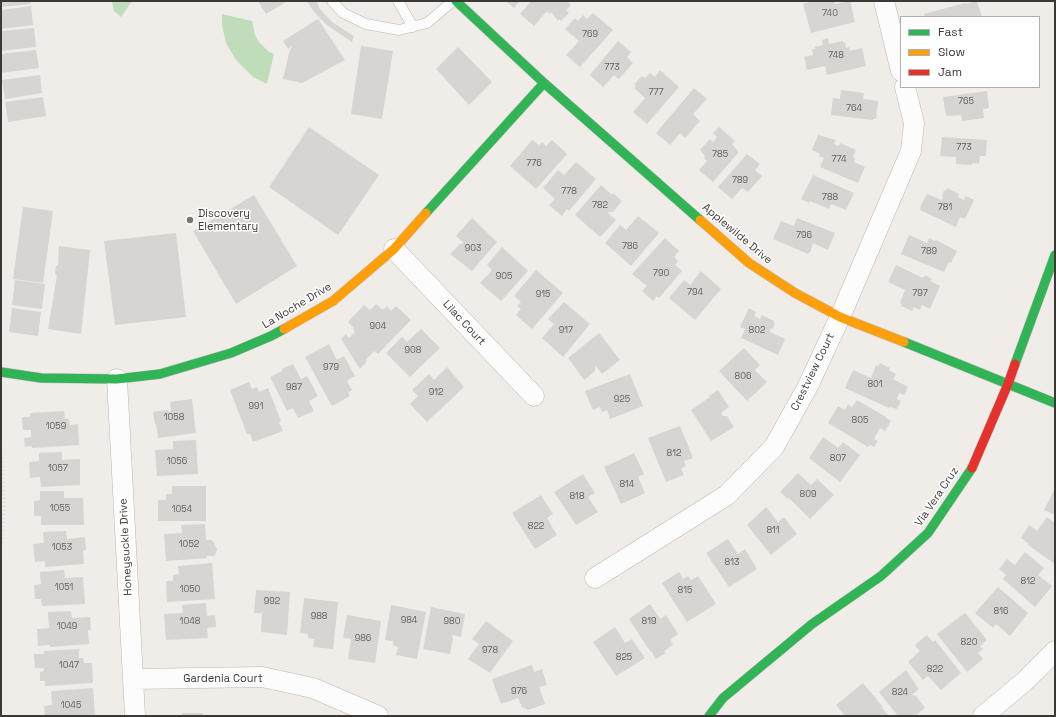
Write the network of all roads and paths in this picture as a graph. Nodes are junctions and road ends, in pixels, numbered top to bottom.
1 (332, 1) edge
2 (398, 1) edge
3 (453, 1) edge
4 (456, 1) edge
5 (884, 1) edge
6 (413, 26) junction
7 (900, 67) edge
8 (544, 83) junction
9 (905, 88) edge
10 (394, 249) junction
11 (1055, 255) edge
12 (840, 317) junction
13 (1, 372) edge
14 (116, 379) junction
15 (1008, 384) junction
16 (534, 396) dead end
17 (1055, 403) edge
18 (1, 442) edge
19 (1, 556) edge
20 (596, 578) dead end
21 (1055, 651) edge
22 (133, 679) junction
23 (135, 716) edge
24 (378, 716) edge
25 (709, 716) edge
26 (983, 716) edge

1 - 6 lane
2 - 6 lane
3 - 6 lane
4 - 8 street, Applewilde Drive
5 - 7 street
8 - 10 street, La Noche Drive
8 - 12 street, Applewilde Drive
9 - 12 street, Crestview Court
10 - 14 street, La Noche Drive
10 - 16 street, Lilac Court
11 - 15 street, Via Vera Cruz
12 - 15 street, Applewilde Drive
12 - 20 street, Crestview Court
13 - 14 street, La Noche Drive
14 - 22 street, Honeysuckle Drive
15 - 17 street, Applewilde Drive
15 - 25 street, Via Vera Cruz
18 - 19 path
21 - 26 street
22 - 23 street, Honeysuckle Drive
22 - 24 street, Gardenia Court

